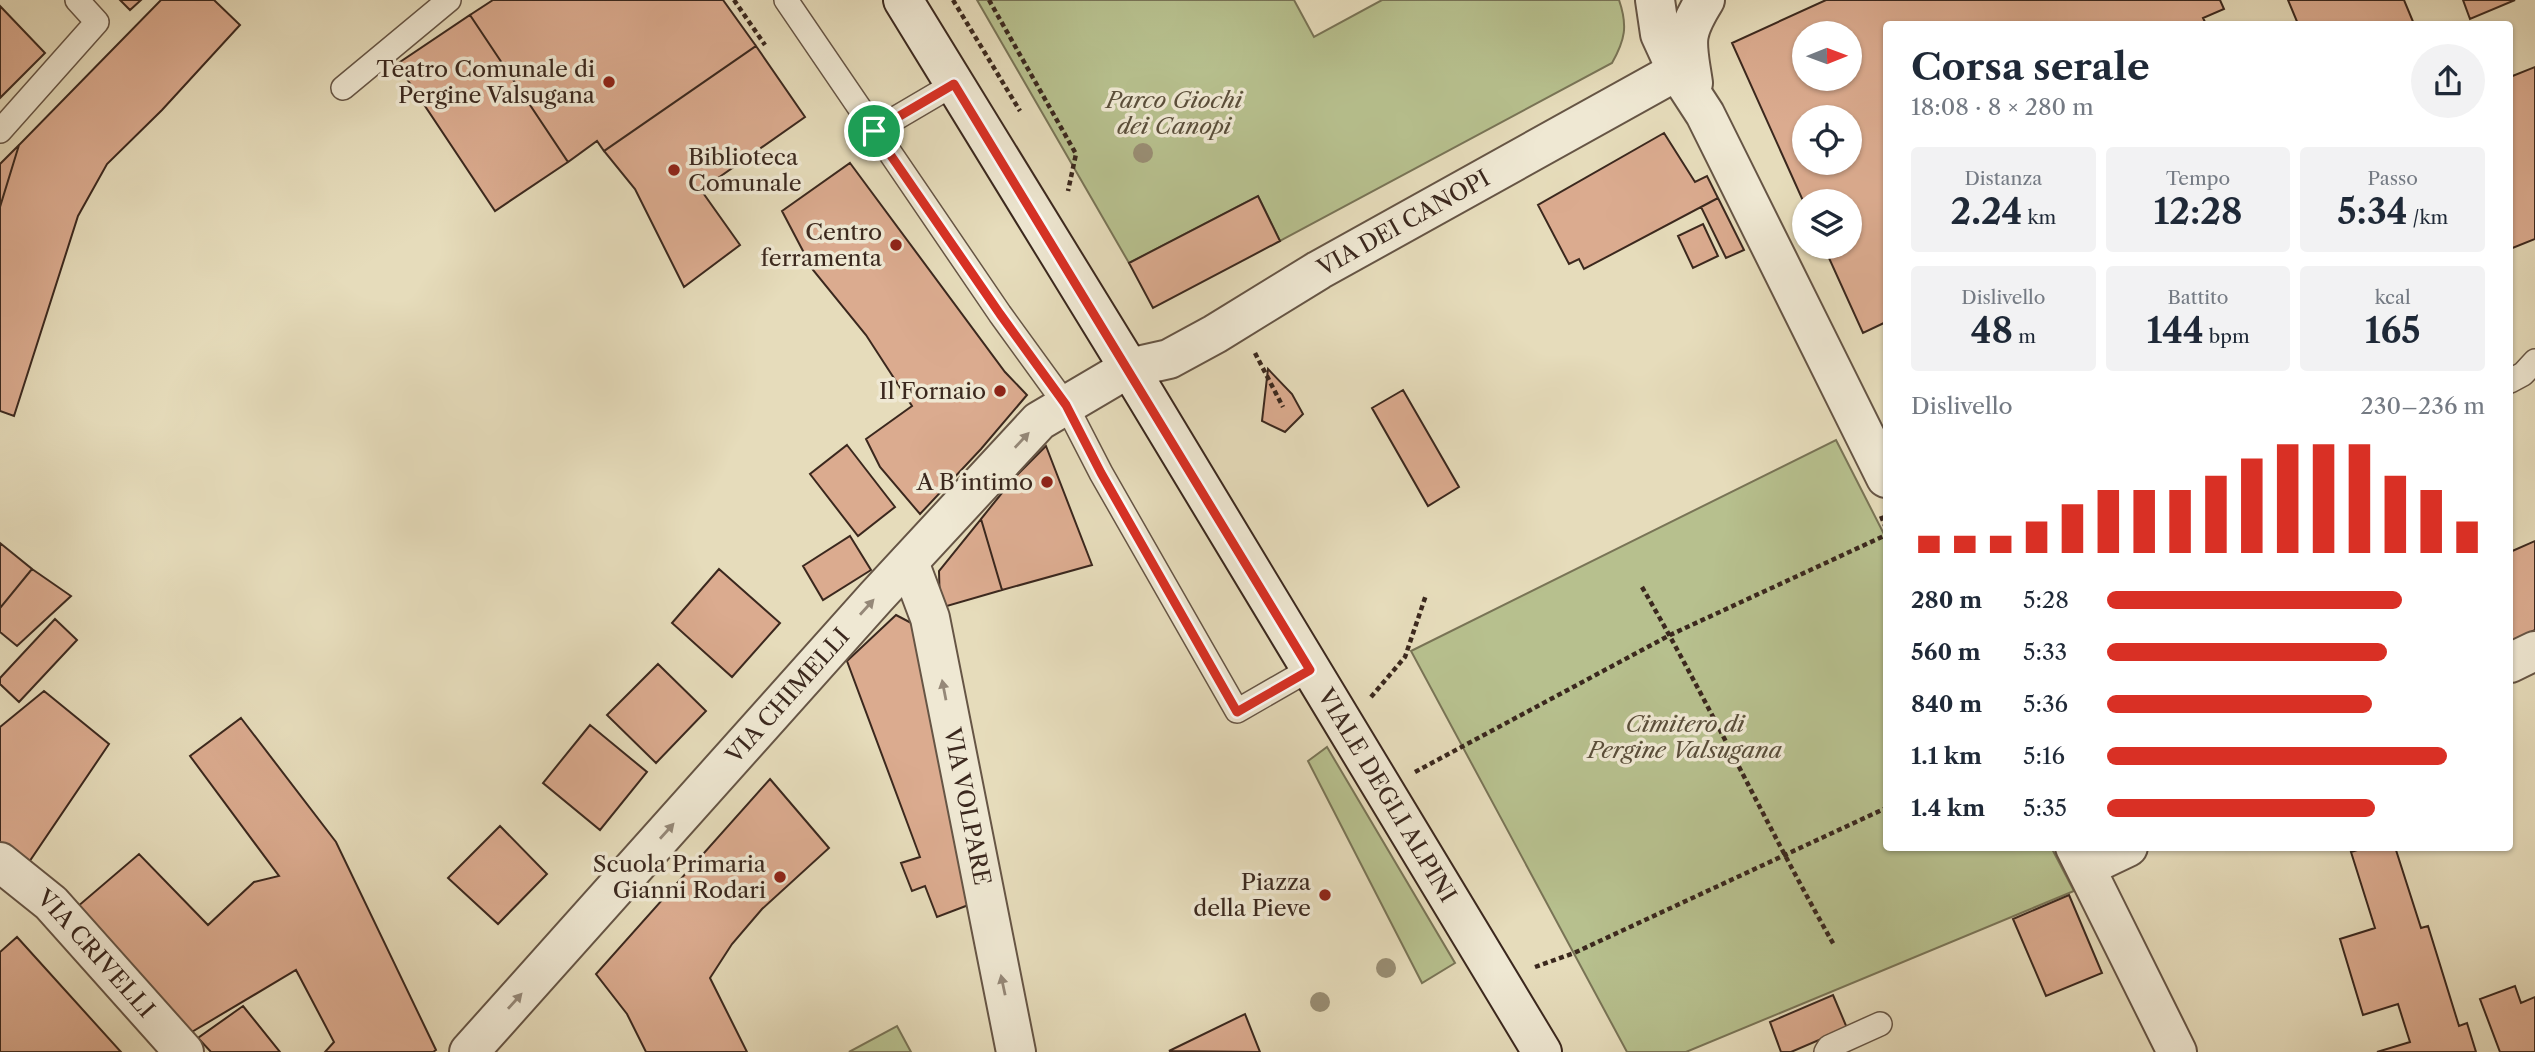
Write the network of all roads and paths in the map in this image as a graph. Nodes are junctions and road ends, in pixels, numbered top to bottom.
1 (77, 0) edge
2 (449, 0) edge
3 (734, 0) edge
4 (786, 0) edge
5 (902, 0) edge
6 (953, 0) edge
7 (989, 0) edge
8 (1655, 0) edge
9 (1705, 0) edge
10 (765, 45) dead end
11 (954, 84) junction
12 (1686, 84) junction
13 (343, 88) dead end
14 (1025, 119) dead end
15 (0, 131) edge
16 (874, 131) junction
17 (1061, 179) dead end
18 (1068, 191) junction
19 (1076, 202) dead end
20 (1254, 352) dead end
21 (1129, 368) junction
22 (1066, 405) junction
23 (1283, 407) dead end
24 (1883, 472) edge
25 (1880, 516) dead end
26 (1883, 522) edge
27 (1883, 537) edge
28 (909, 562) junction
29 (1642, 587) dead end
30 (1426, 595) dead end
31 (1670, 635) junction
32 (2535, 651) edge
33 (2513, 662) edge
34 (1310, 670) junction
35 (1370, 698) dead end
36 (1414, 773) dead end
37 (1883, 809) edge
38 (2109, 851) edge
39 (1782, 855) junction
40 (2081, 857) edge
41 (0, 862) edge
42 (1834, 945) dead end
43 (1532, 968) dead end
44 (1880, 1024) dead end
45 (168, 1046) edge
46 (470, 1052) edge
47 (1016, 1052) edge
48 (1542, 1052) edge
49 (1826, 1052) edge
50 (2177, 1052) edge

1 - 15 lane
2 - 13 lane
3 - 10 path
4 - 16 lane
5 - 11 street, VIALE DEGLI ALPINI
6 - 14 path
7 - 18 path
8 - 12 street
9 - 12 street
11 - 16 lane
11 - 21 street, VIALE DEGLI ALPINI
12 - 21 street, VIA DEI CANOPI
12 - 24 street
16 - 22 lane
17 - 18 path
18 - 19 path
20 - 23 path
21 - 22 street, VIA CHIMELLI
21 - 34 street, VIALE DEGLI ALPINI
28 -> 22 street, VIA CHIMELLI
22 - 34 lane
25 - 26 path
27 - 31 path
46 -> 28 street, VIA CHIMELLI
47 -> 28 street, VIA VOLPARE
29 - 31 path
30 - 35 path
31 - 36 path
31 - 39 path
32 - 33 street
34 - 48 street, VIALE DEGLI ALPINI
37 - 39 path
38 - 40 street
39 - 42 path
39 - 43 path
40 - 50 street
41 - 45 street, VIA CRIVELLI
44 - 49 lane

